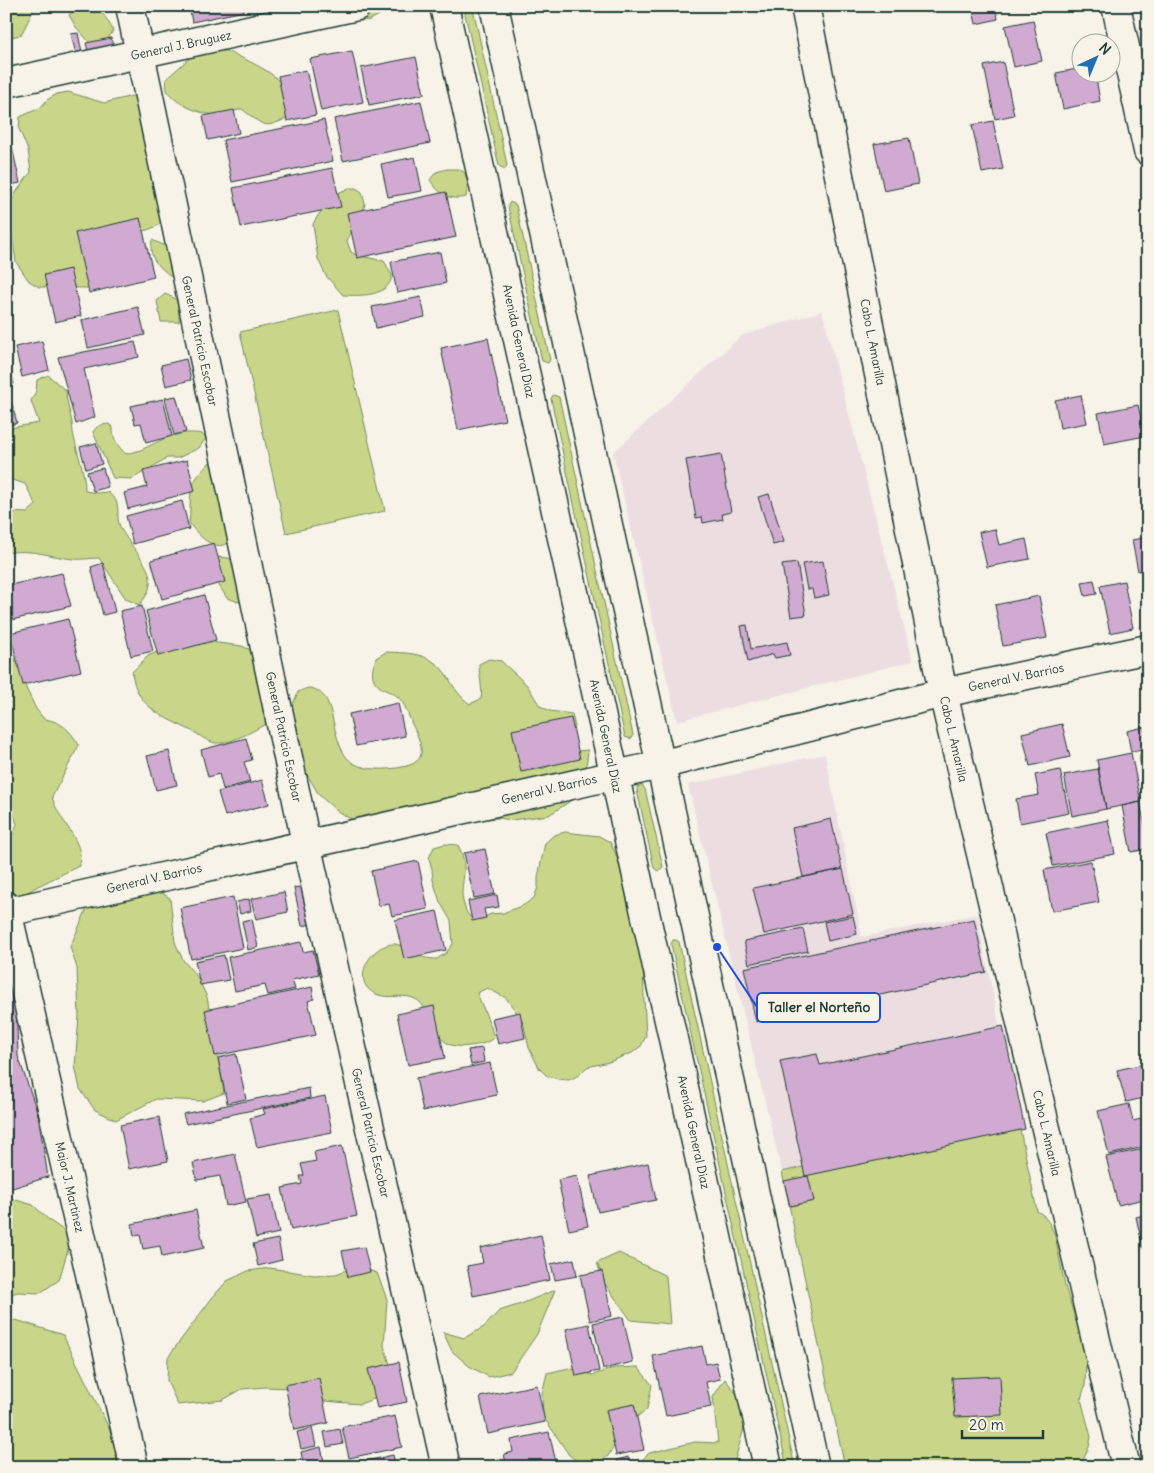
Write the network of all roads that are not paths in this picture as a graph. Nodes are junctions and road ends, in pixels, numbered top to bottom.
1 (130, 6) edge
2 (357, 6) edge
3 (444, 6) edge
4 (494, 6) edge
5 (805, 6) edge
6 (1116, 6) edge
7 (140, 54) junction
8 (6, 83) edge
9 (1148, 151) edge
10 (1148, 649) edge
11 (943, 693) junction
12 (660, 764) junction
13 (615, 775) junction
14 (306, 843) junction
15 (7, 909) edge
16 (1129, 1465) edge
17 (134, 1467) edge
18 (446, 1467) edge
19 (768, 1467) edge
20 (815, 1467) edge

1 - 7 street, General Patricio Escobar
2 - 7 street, General J. Bruguez
3 - 13 street, Avenida General Diaz
4 - 12 street
5 - 11 street, Cabo L. Amarilla
6 - 9 street
7 - 8 street, General J. Bruguez
7 - 14 street, General Patricio Escobar
10 - 11 street, General V. Barrios
11 - 12 street, General V. Barrios
11 - 16 street, Cabo L. Amarilla
12 - 13 street, General V. Barrios
12 - 20 street
13 - 14 street, General V. Barrios
13 - 19 street, Avenida General Diaz
14 - 15 street, General V. Barrios
14 - 18 street, General Patricio Escobar
15 - 17 street, Major J. Martinez

